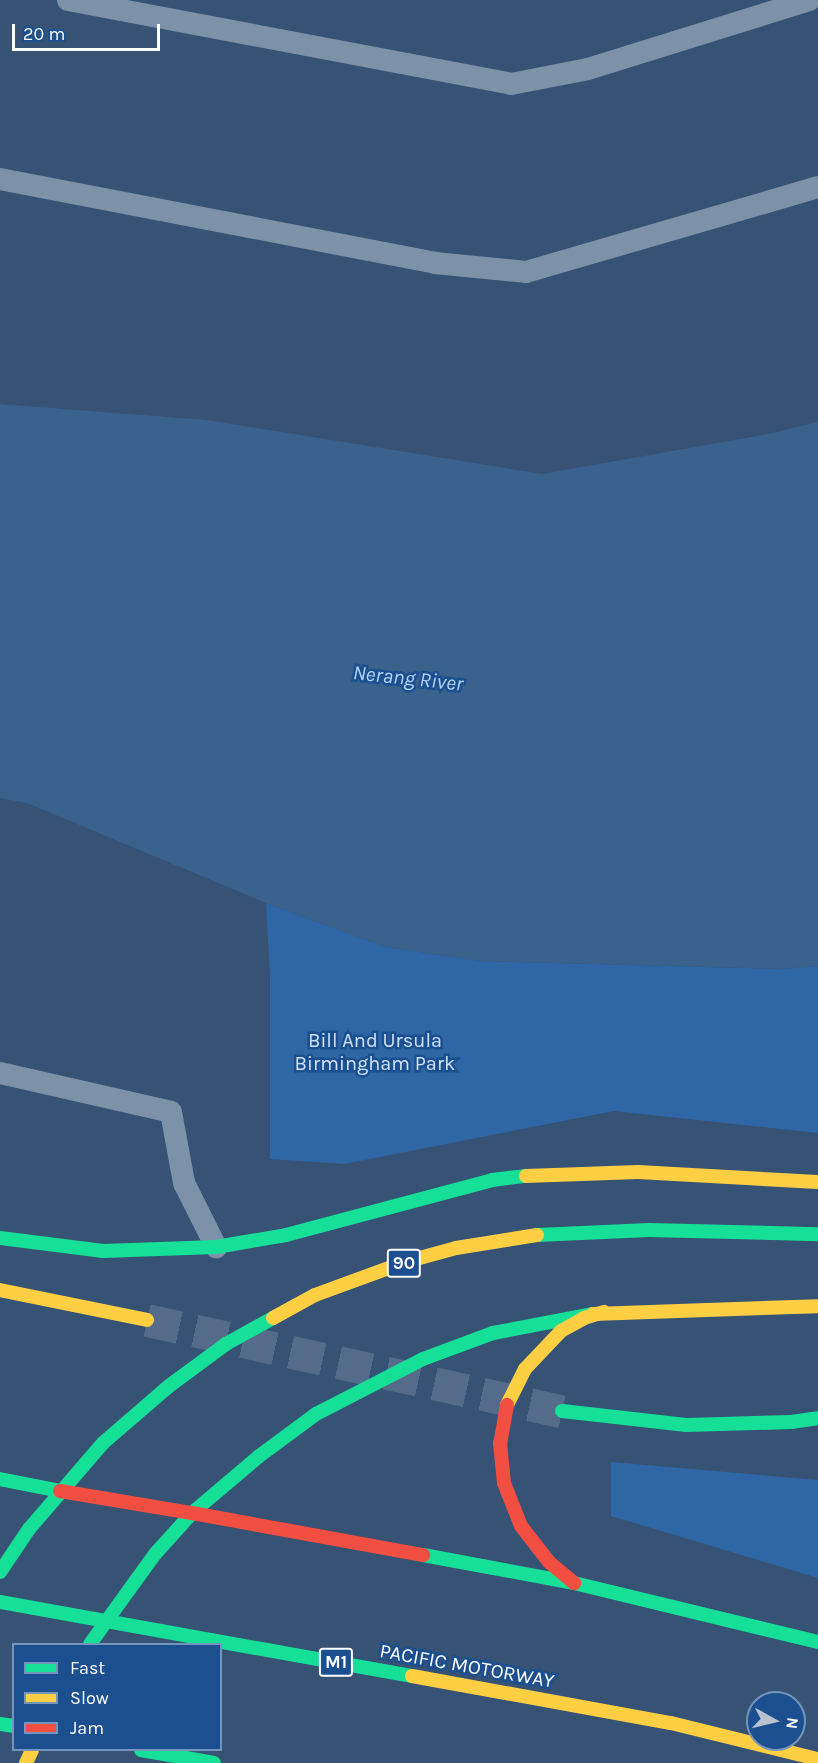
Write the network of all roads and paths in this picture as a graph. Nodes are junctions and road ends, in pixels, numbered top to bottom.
1 (68, 0) edge
2 (810, 0) edge
3 (154, 9) edge
4 (0, 179) edge
5 (818, 187) edge
6 (0, 1073) edge
7 (818, 1182) edge
8 (818, 1234) edge
9 (0, 1238) edge
10 (216, 1247) junction
11 (0, 1290) edge
12 (818, 1306) edge
13 (604, 1312) junction
14 (147, 1320) tunnel mouth
15 (562, 1411) tunnel mouth
16 (818, 1418) edge
17 (0, 1479) edge
18 (60, 1491) junction
19 (192, 1513) junction
20 (0, 1572) edge
21 (574, 1583) junction
22 (0, 1602) edge
23 (818, 1642) edge
24 (91, 1643) edge
25 (151, 1751) edge
26 (818, 1759) edge
27 (214, 1763) edge

1 - 3 lane
2 - 3 lane
4 - 5 lane
6 - 10 lane
7 - 10 main road
8 - 18 main road, 90
9 - 10 main road
11 - 14 main road
12 - 13 main road
13 - 19 main road
13 - 21 main road
15 - 16 main road
17 - 18 main road
18 - 19 main road
18 - 20 main road, 90
19 - 21 main road
19 - 24 main road, bridge
21 - 23 main road
22 - 26 main road, PACIFIC MOTORWAY / M1
25 - 27 main road

